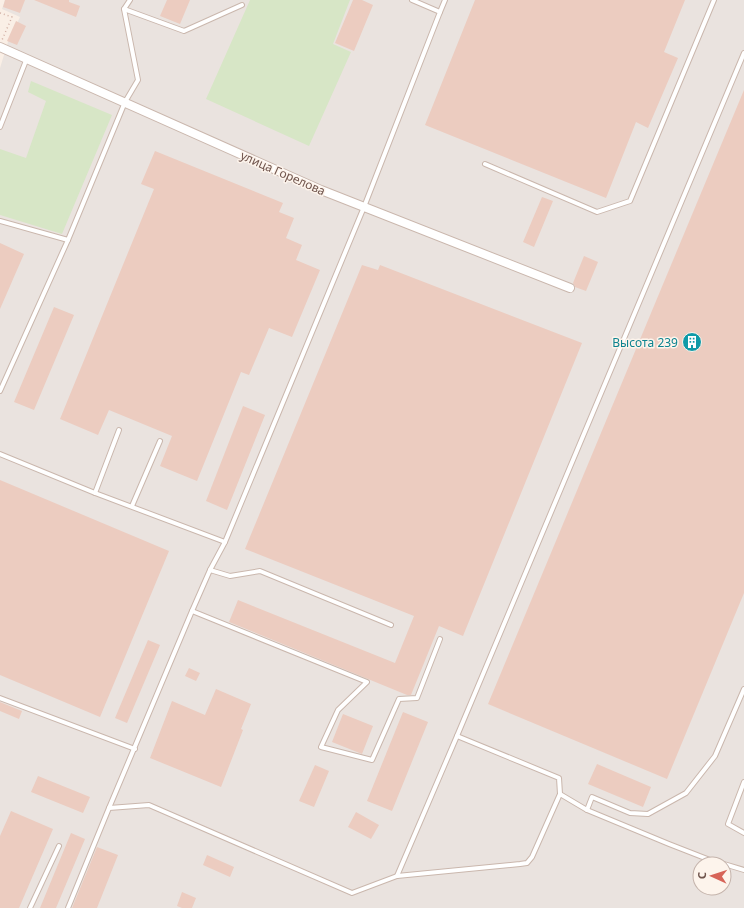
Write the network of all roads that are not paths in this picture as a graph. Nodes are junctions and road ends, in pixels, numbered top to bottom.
1 (130, 0) edge
2 (412, 0) edge
3 (445, 0) edge
4 (714, 0) edge
5 (242, 5) dead end
6 (124, 9) junction
7 (440, 12) junction
8 (0, 47) edge
9 (744, 53) edge
10 (27, 58) junction
11 (124, 102) junction
12 (0, 127) edge
13 (485, 164) dead end
14 (364, 207) junction
15 (0, 221) edge
16 (68, 240) junction
17 (570, 288) dead end
18 (0, 391) edge
19 (119, 430) dead end
20 (160, 441) dead end
21 (0, 454) edge
22 (95, 493) junction
23 (132, 506) junction
24 (225, 542) junction
25 (210, 570) junction
26 (192, 611) junction
27 (391, 625) dead end
28 (440, 639) dead end
29 (744, 689) edge
30 (0, 698) edge
31 (457, 736) junction
32 (135, 749) junction
33 (744, 782) edge
34 (560, 794) junction
35 (109, 808) junction
36 (587, 810) junction
37 (744, 833) edge
38 (59, 846) dead end
39 (700, 856) edge
40 (732, 867) edge
41 (744, 870) edge
42 (397, 876) junction
43 (30, 908) edge
44 (68, 908) edge

1 - 6 lane
2 - 7 lane
3 - 7 lane
4 - 13 lane
5 - 6 lane
6 - 11 lane
7 - 14 lane
8 - 10 street, улица Горелова
9 - 31 lane
10 - 11 street, улица Горелова
10 - 12 lane
11 - 14 street, улица Горелова
11 - 16 lane
14 - 17 street, улица Горелова
14 - 24 lane
15 - 16 lane
16 - 18 lane
19 - 22 lane
20 - 23 lane
21 - 22 lane
22 - 23 lane
23 - 24 lane
24 - 25 lane
25 - 26 lane
25 - 27 lane
26 - 28 lane
26 - 32 lane
29 - 36 lane
30 - 32 lane
31 - 34 lane
31 - 42 lane
32 - 35 lane
33 - 37 lane
34 - 36 lane
34 - 42 lane
35 - 42 lane
35 - 44 lane
36 - 39 lane
38 - 43 lane
40 - 41 lane

